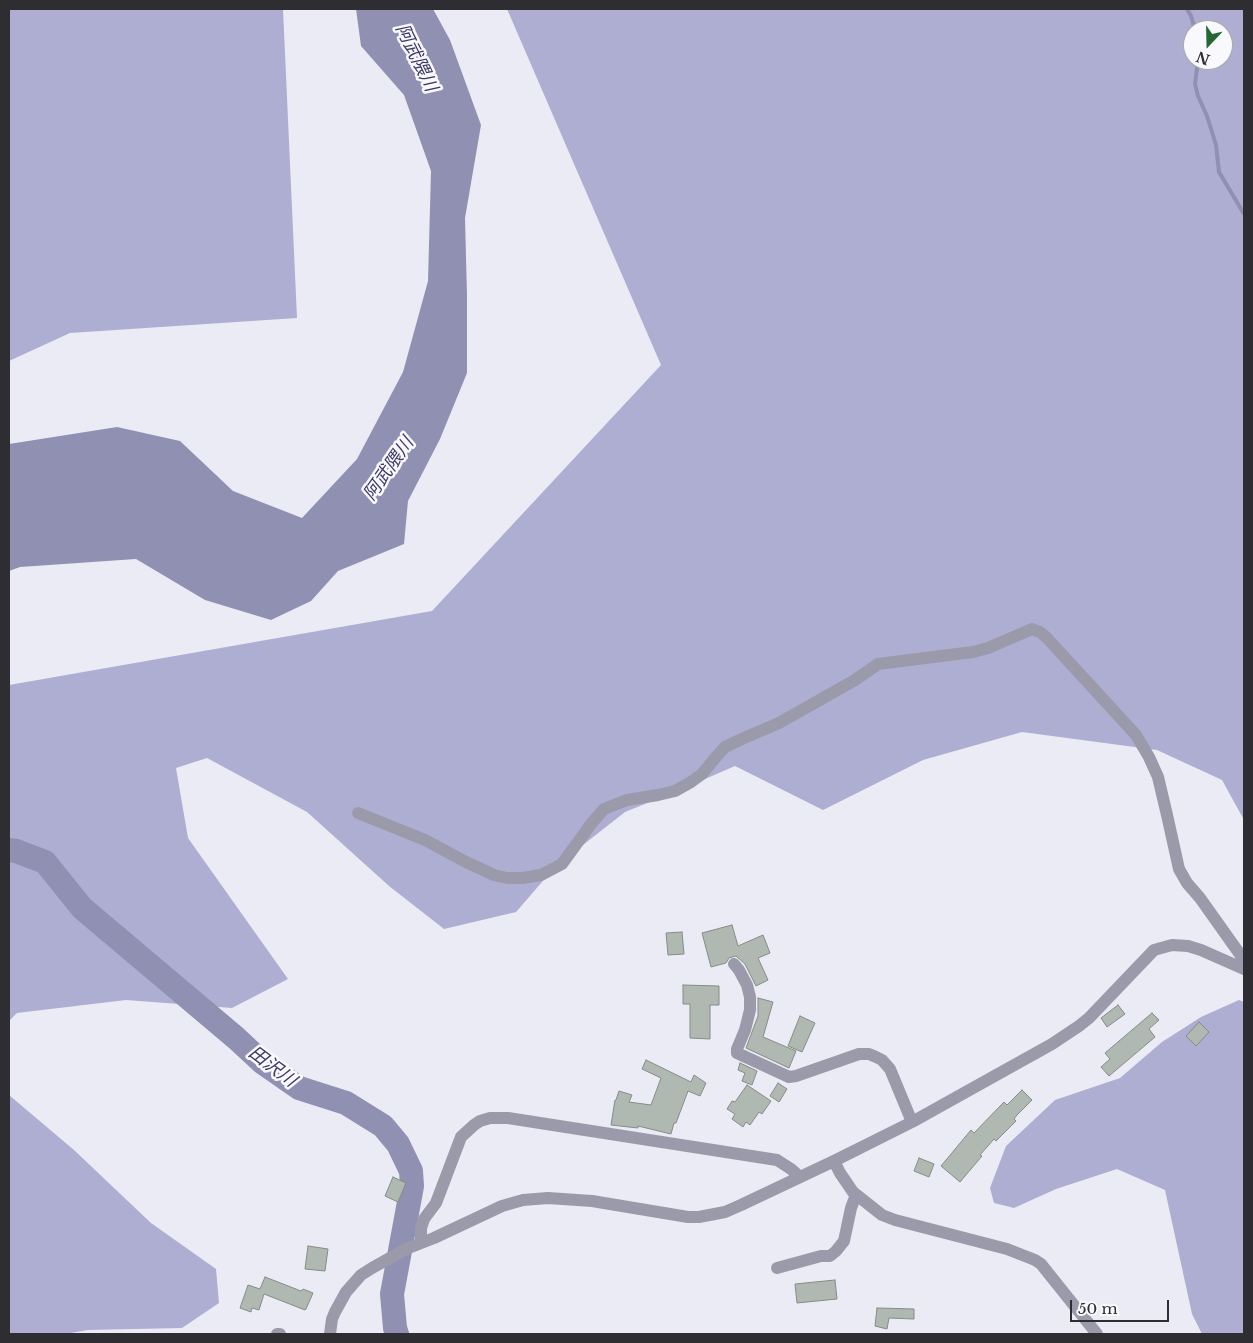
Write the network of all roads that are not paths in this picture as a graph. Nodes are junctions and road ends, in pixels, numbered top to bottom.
1 (358, 813) dead end
2 (1244, 960) edge
3 (734, 964) dead end
4 (1244, 969) edge
5 (912, 1122) junction
6 (834, 1161) junction
7 (800, 1177) junction
8 (856, 1194) junction
9 (421, 1243) junction
10 (777, 1268) dead end
11 (330, 1334) edge
12 (1096, 1334) edge

1 - 2 street
3 - 5 street
4 - 5 street
5 - 6 street
6 - 7 street
6 - 8 street
7 - 9 street
7 - 9 street
8 - 10 street
8 - 12 street
9 - 11 street

